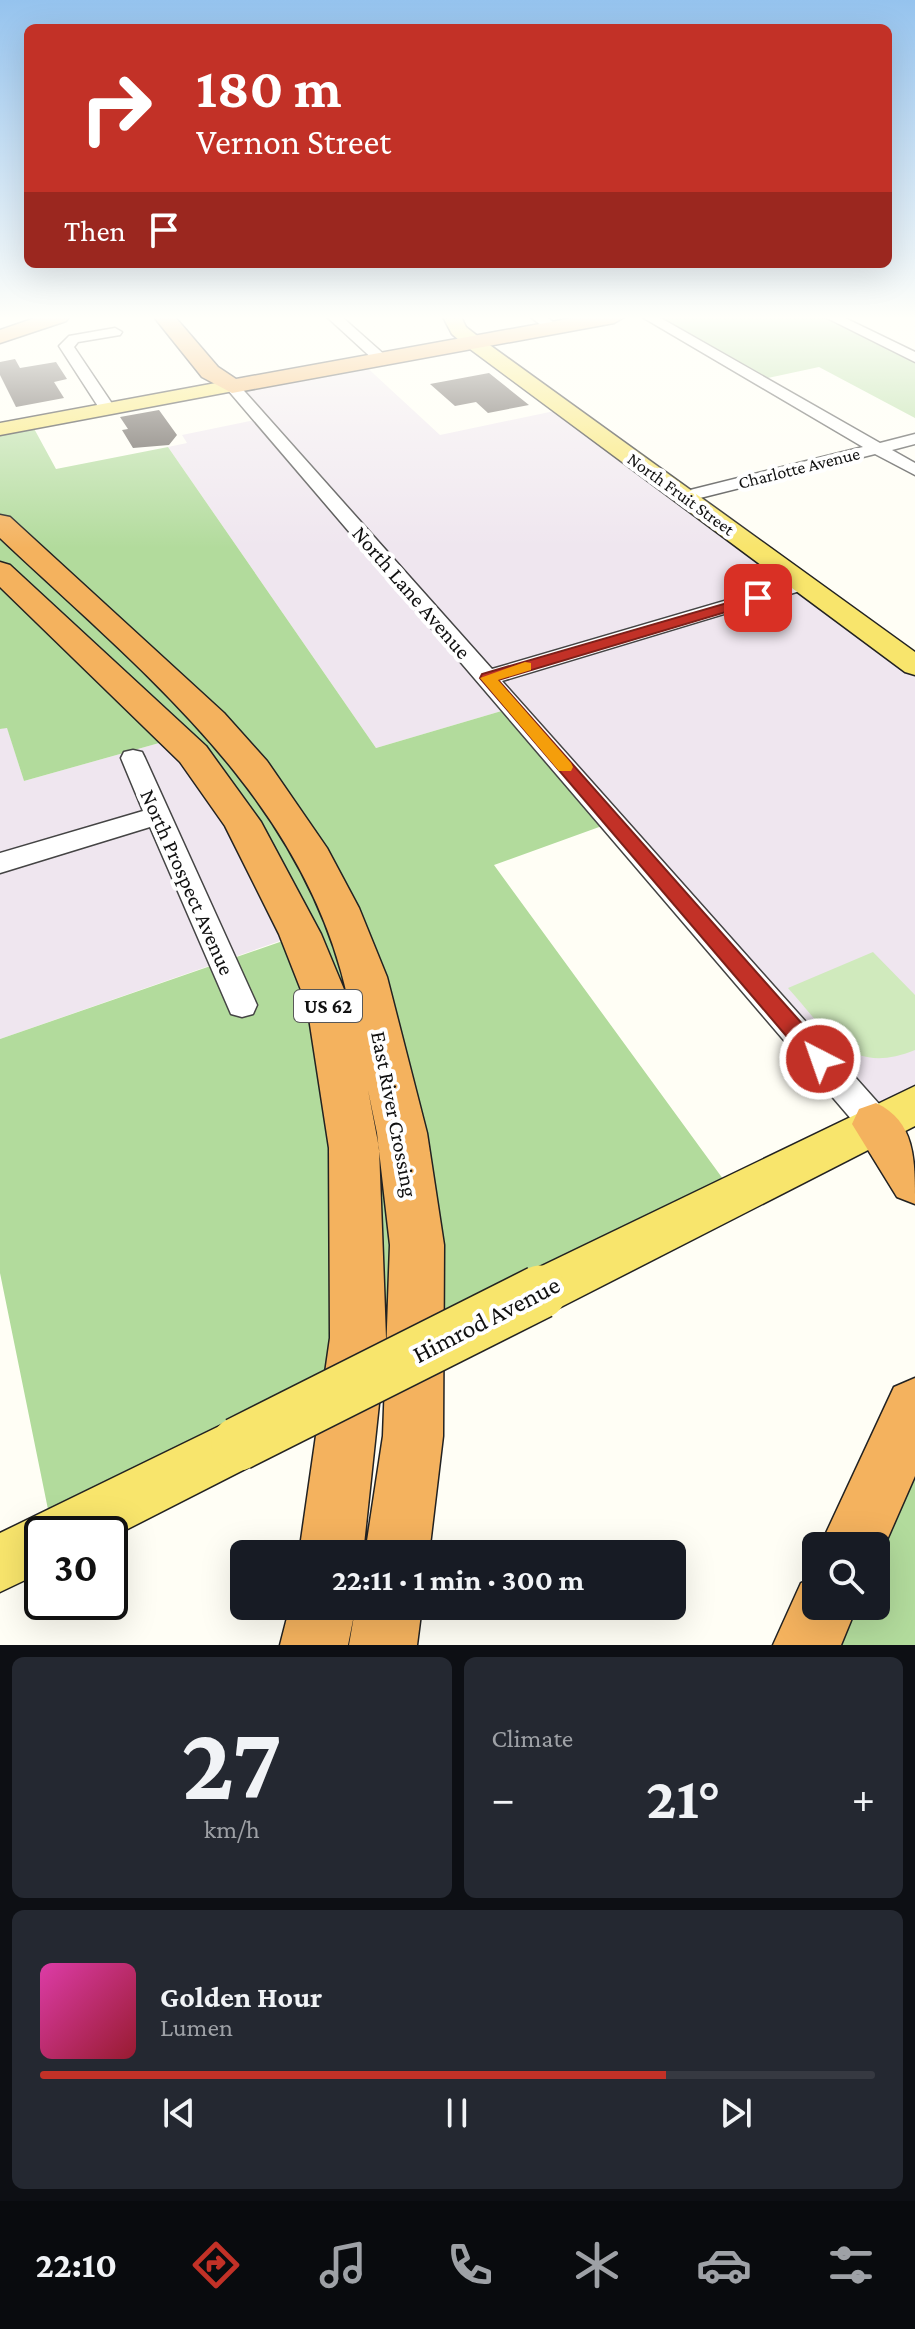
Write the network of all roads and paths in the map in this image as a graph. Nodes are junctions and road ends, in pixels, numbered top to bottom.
1 (98, 394) edge
2 (188, 394) edge
3 (239, 394) edge
4 (543, 394) edge
5 (781, 394) edge
6 (107, 408) junction
7 (4, 429) edge
8 (915, 439) edge
9 (877, 449) junction
10 (915, 470) edge
11 (0, 496) edge
12 (684, 497) junction
13 (0, 523) edge
14 (0, 571) edge
15 (803, 584) junction
16 (109, 624) junction
17 (915, 666) edge
18 (487, 678) junction
19 (133, 758) dead end
20 (159, 815) junction
21 (0, 863) edge
22 (242, 1005) dead end
23 (896, 1114) edge
24 (915, 1181) edge
25 (915, 1408) edge
26 (94, 1516) edge
27 (858, 1532) edge
28 (333, 1540) edge
29 (399, 1540) edge
30 (24, 1551) edge
31 (0, 1563) edge
32 (320, 1620) edge
33 (387, 1620) edge
34 (818, 1620) edge
35 (314, 1645) edge
36 (383, 1645) edge
37 (807, 1645) edge

1 - 6 street
2 - 6 main road
3 - 18 street, North Lane Avenue
4 - 12 main road, North Fruit Street
5 - 9 street
6 - 7 main road
8 - 9 street, Charlotte Avenue
9 - 10 street
9 - 12 street, Charlotte Avenue
11 - 16 highway
12 - 15 main road, North Fruit Street
13 - 16 highway, East River Crossing / US 62
14 - 28 highway, East River Crossing / US 62
15 - 17 main road, North Fruit Street
15 - 18 street
16 - 29 highway, East River Crossing / US 62
18 - 23 street, North Lane Avenue
19 - 20 street, North Prospect Avenue
20 - 21 street
20 - 22 street, North Prospect Avenue
23 - 24 highway
23 - 26 main road, Himrod Avenue, bridge
25 - 27 highway
30 - 31 main road
32 - 35 highway
33 - 36 highway
34 - 37 highway

